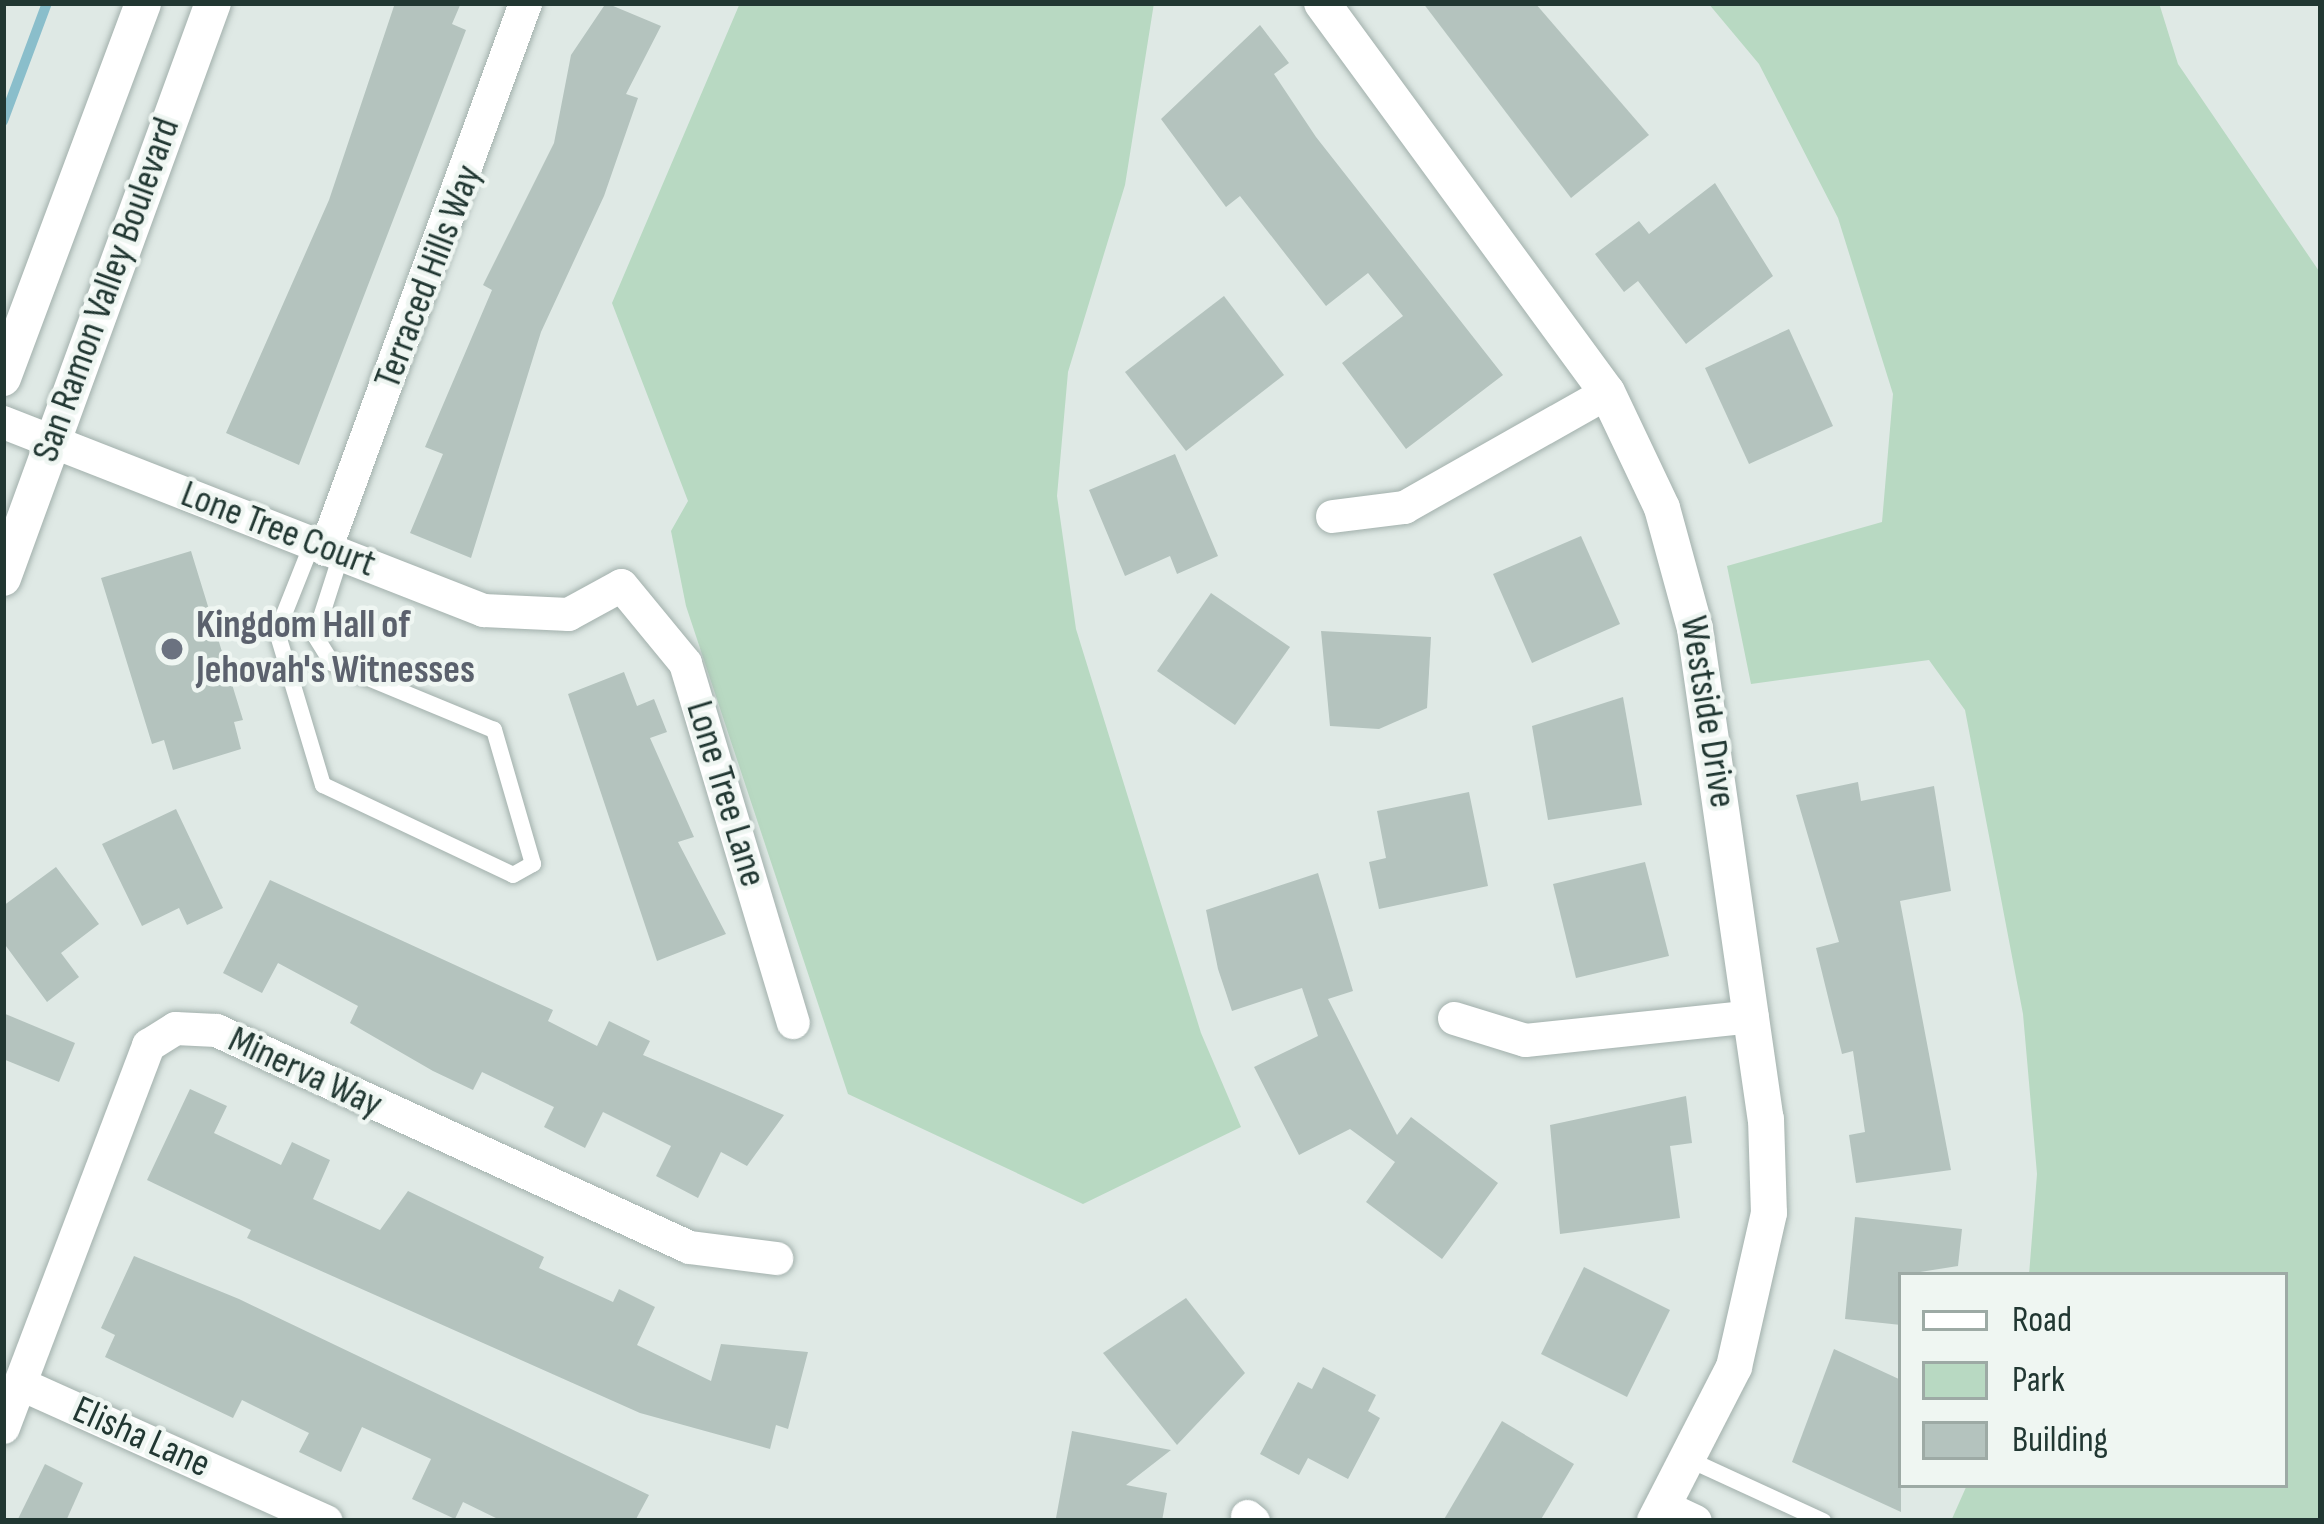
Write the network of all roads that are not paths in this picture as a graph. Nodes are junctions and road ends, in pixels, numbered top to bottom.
1 (142, 3) edge
2 (213, 3) edge
3 (525, 3) edge
4 (1322, 3) edge
5 (3, 378) edge
6 (1606, 392) junction
7 (3, 422) edge
8 (51, 441) junction
9 (1332, 516) dead end
10 (326, 549) junction
11 (3, 578) edge
12 (621, 585) joint
13 (1752, 1016) junction
14 (1454, 1018) dead end
15 (793, 1022) dead end
16 (776, 1258) dead end
17 (21, 1384) junction
18 (3, 1427) edge
19 (1687, 1459) junction
20 (1672, 1516) edge
21 (326, 1521) edge
22 (1823, 1521) edge

1 - 5 street, San Ramon Valley Boulevard
2 - 8 street, San Ramon Valley Boulevard
3 - 10 street, Terraced Hills Way
4 - 6 street, Westside Drive
6 - 9 street
6 - 13 street, Westside Drive
7 - 8 street, Lone Tree Court
8 - 10 street, Lone Tree Court
8 - 11 street, San Ramon Valley Boulevard
10 - 10 lane
10 - 12 street, Lone Tree Court
12 - 15 street, Lone Tree Lane
13 - 14 street
13 - 19 street, Westside Drive
16 - 17 street, Minerva Way
17 - 18 street, Minerva Way
17 - 21 street, Elisha Lane
19 - 20 street, Westside Drive
19 - 22 lane

